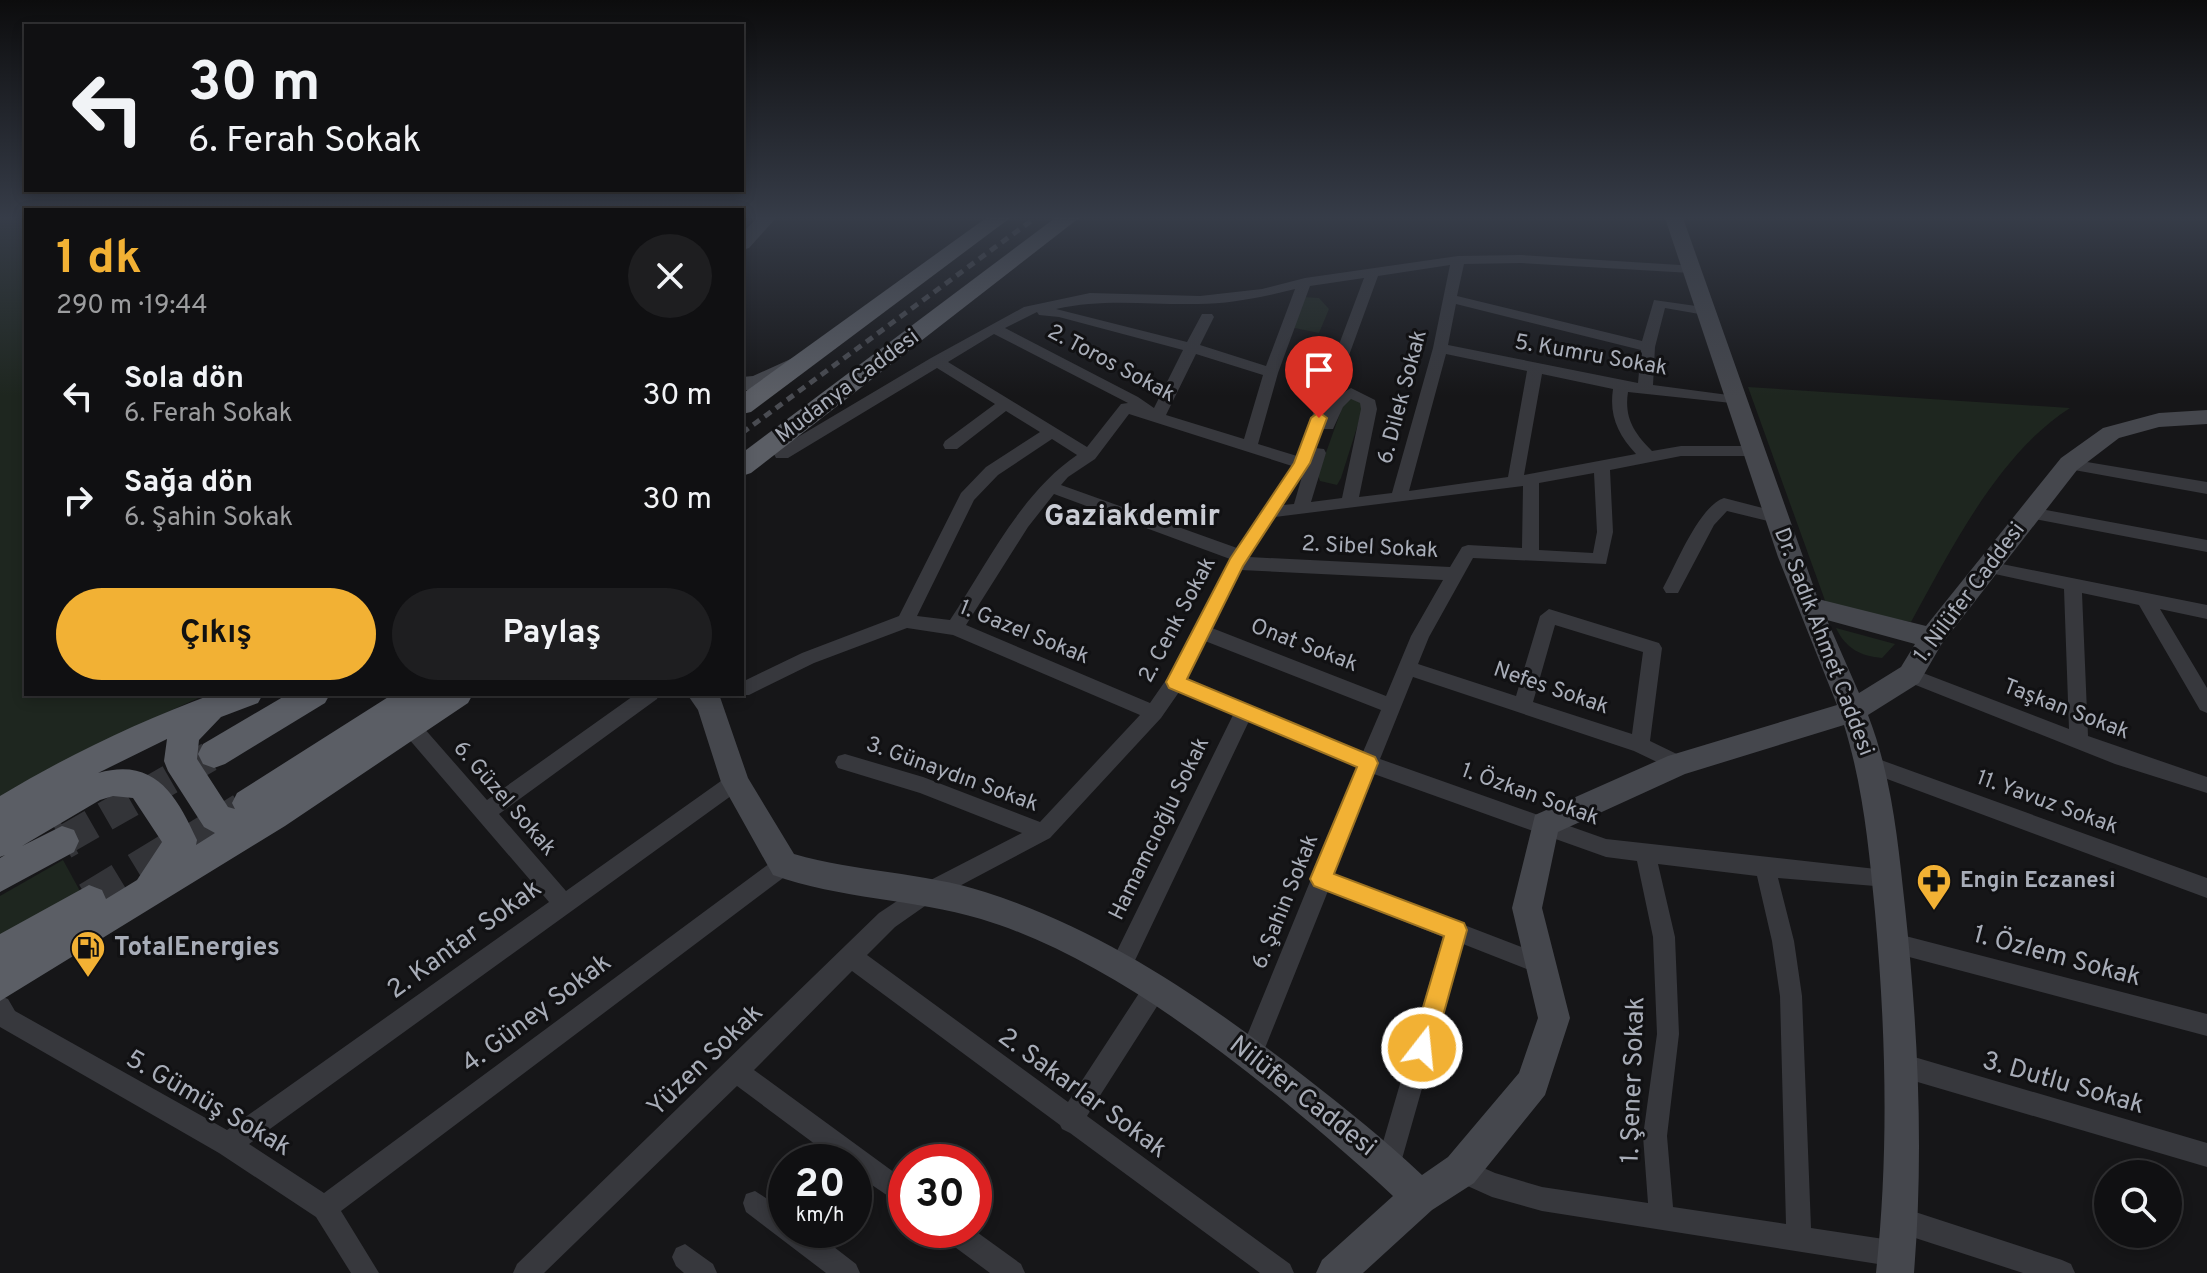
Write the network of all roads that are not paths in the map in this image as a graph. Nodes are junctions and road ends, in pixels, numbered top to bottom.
1 (917, 277) edge
2 (991, 277) edge
3 (1343, 277) edge
4 (1371, 277) edge
5 (1455, 277) edge
6 (1694, 277) edge
7 (1305, 282) junction
8 (1451, 299) junction
9 (1029, 310) junction
10 (1705, 311) junction
11 (940, 317) junction
12 (1207, 317) dead end
13 (994, 328) junction
14 (1648, 347) junction
15 (1193, 348) junction
16 (1440, 348) junction
17 (805, 359) junction
18 (936, 361) junction
19 (1535, 369) junction
20 (1271, 373) junction
21 (744, 384) edge
22 (1621, 386) junction
23 (1645, 389) junction
24 (744, 398) edge
25 (1736, 401) junction
26 (1005, 404) junction
27 (744, 405) edge
28 (1157, 417) junction
29 (2207, 417) edge
30 (1052, 432) junction
31 (951, 445) dead end
32 (1250, 446) junction
33 (1751, 451) junction
34 (782, 454) junction
35 (1089, 455) junction
36 (1648, 457) junction
37 (1302, 463) junction
38 (2069, 464) junction
39 (744, 465) edge
40 (1602, 466) junction
41 (1523, 480) junction
42 (744, 485) edge
43 (1051, 487) junction
44 (2207, 488) edge
45 (1399, 498) junction
46 (1349, 504) junction
47 (1300, 509) junction
48 (1270, 512) junction
49 (2030, 513) junction
50 (1776, 517) junction
51 (2207, 546) edge
52 (1530, 554) junction
53 (1238, 560) junction
54 (1987, 567) junction
55 (1453, 574) junction
56 (2073, 585) junction
57 (1672, 588) dead end
58 (2145, 599) junction
59 (1809, 606) junction
60 (2207, 612) edge
61 (906, 621) junction
62 (955, 628) junction
63 (1200, 631) junction
64 (1932, 638) junction
65 (1407, 668) junction
66 (1910, 675) junction
67 (1175, 682) junction
68 (744, 689) edge
69 (242, 696) edge
70 (311, 696) edge
71 (415, 696) edge
72 (454, 696) edge
73 (647, 696) edge
74 (715, 698) edge
75 (1523, 704) junction
76 (2207, 705) edge
77 (1391, 706) junction
78 (213, 708) junction
79 (1244, 711) junction
80 (1853, 711) junction
81 (1154, 713) junction
82 (409, 725) junction
83 (2079, 742) junction
84 (1640, 745) junction
85 (214, 754) tunnel mouth
86 (845, 762) dead end
87 (1368, 763) junction
88 (1678, 764) junction
89 (1870, 764) junction
90 (735, 782) junction
91 (2207, 785) edge
92 (261, 810) junction
93 (0, 813) edge
94 (485, 813) junction
95 (1545, 824) junction
96 (1043, 832) junction
97 (62, 841) tunnel mouth
98 (0, 842) edge
99 (1645, 852) junction
100 (784, 865) junction
101 (1765, 868) junction
102 (0, 876) edge
103 (1887, 878) junction
104 (1321, 879) junction
105 (2207, 888) edge
106 (928, 892) junction
107 (139, 896) junction
108 (89, 901) tunnel mouth
109 (564, 904) junction
110 (1456, 930) junction
111 (1894, 943) junction
112 (0, 954) edge
113 (851, 957) junction
114 (1542, 965) junction
115 (1120, 968) junction
116 (0, 983) edge
117 (1155, 989) junction
118 (0, 1007) edge
119 (2207, 1025) edge
120 (1251, 1055) junction
121 (1904, 1066) junction
122 (736, 1071) junction
123 (1070, 1121) junction
124 (228, 1144) junction
125 (2207, 1155) edge
126 (1388, 1166) junction
127 (1461, 1170) junction
128 (888, 1183) edge
129 (1419, 1197) junction
130 (755, 1203) dead end
131 (325, 1208) junction
132 (768, 1213) edge
133 (1661, 1216) junction
134 (1900, 1220) junction
135 (1799, 1238) junction
136 (814, 1248) edge
137 (978, 1248) edge
138 (1896, 1263) edge
139 (366, 1273) edge
140 (526, 1273) edge
141 (847, 1273) edge
142 (1012, 1273) edge
143 (1281, 1273) edge
144 (1335, 1273) edge
145 (2062, 1273) edge

1 - 17 highway
2 - 11 highway, Mudanya Caddesi
3 - 7 street
4 - 37 street, 2. Cenk Sokak
5 - 8 street, 6. Dilek Sokak
6 - 10 main road, Dr. Sadık Ahmet Caddesi
7 - 9 street
7 - 20 street
8 - 14 street
8 - 16 street, 6. Dilek Sokak
9 - 13 street
9 - 15 street
10 - 14 street
10 - 25 main road, Dr. Sadık Ahmet Caddesi
11 - 34 highway
11 - 39 highway, Mudanya Caddesi
12 - 15 street
13 - 18 street
13 - 28 street, 2. Toros Sokak
14 - 23 street
15 - 20 street
15 - 28 street
16 - 19 street, 5. Kumru Sokak
16 - 45 street, 6. Dilek Sokak
17 - 21 main road
17 - 24 highway
17 - 27 highway
18 - 26 street
18 - 34 street
19 - 22 street, 5. Kumru Sokak
19 - 41 street
20 - 32 street
22 - 23 street, 5. Kumru Sokak
22 - 36 street
23 - 25 street, 5. Kumru Sokak
25 - 33 main road, Dr. Sadık Ahmet Caddesi
26 - 30 street
26 - 31 street
28 - 32 street, 2. Toros Sokak
28 - 35 street
29 - 38 main road, 1. Nilüfer Caddesi
30 - 35 street
30 - 61 street
32 - 37 street, 2. Toros Sokak
33 - 36 street
33 - 50 main road, Dr. Sadık Ahmet Caddesi
34 - 42 highway
35 - 43 street
36 - 40 street
37 - 48 street, 2. Cenk Sokak
38 - 44 street
38 - 49 main road, 1. Nilüfer Caddesi
40 - 41 street
40 - 52 street
41 - 45 street
41 - 52 street
43 - 53 street, 2. Sibel Sokak
43 - 62 street
45 - 46 street
46 - 47 street
46 - 47 street
47 - 48 street
48 - 53 street, 2. Cenk Sokak
49 - 51 street
49 - 54 main road, 1. Nilüfer Caddesi
50 - 57 street
50 - 59 main road, Dr. Sadık Ahmet Caddesi
52 - 55 street, 6. Şahin Sokak
53 - 55 street, 2. Sibel Sokak
53 - 63 street, 2. Cenk Sokak
54 - 56 street
54 - 64 main road, 1. Nilüfer Caddesi
55 - 65 street, 6. Şahin Sokak
56 - 58 street
56 - 83 street
58 - 60 street
58 - 76 street
59 - 64 main road
59 - 80 main road, Dr. Sadık Ahmet Caddesi
61 - 62 street, 1. Gazel Sokak
61 - 68 street, 1. Gazel Sokak
62 - 81 street, 1. Gazel Sokak
63 - 67 street, 2. Cenk Sokak
63 - 77 street, Onat Sokak
64 - 66 main road, 1. Nilüfer Caddesi
65 - 75 street, Nefes Sokak
65 - 77 street, 6. Şahin Sokak
66 - 80 main road, 1. Nilüfer Caddesi
66 - 83 street, Taşkan Sokak
67 - 79 street, 1. Özkan Sokak
67 - 81 street, 2. Cenk Sokak
69 - 78 highway
70 - 85 highway
71 - 92 highway
72 - 82 highway
73 - 94 street
74 - 90 main road
75 - 84 street, Nefes Sokak
75 - 84 street
77 - 87 street, 6. Şahin Sokak
78 - 92 highway
78 - 93 highway
79 - 87 street, 1. Özkan Sokak
79 - 115 street, Hamamcıoğlu Sokak
80 - 88 main road, 1. Nilüfer Caddesi
80 - 89 main road, Dr. Sadık Ahmet Caddesi
81 - 96 street, 2. Cenk Sokak
82 - 92 highway
82 - 94 street, 6. Güzel Sokak
83 - 91 street, Taşkan Sokak
84 - 88 street, Nefes Sokak
86 - 96 street, 3. Günaydın Sokak
87 - 95 street, 1. Özkan Sokak
87 - 104 street, 6. Şahin Sokak
88 - 95 main road
89 - 103 main road, Dr. Sadık Ahmet Caddesi
89 - 105 street, 11. Yavuz Sokak
90 - 100 main road
90 - 109 street, 2. Kantar Sokak
92 - 107 highway
94 - 109 street, 6. Güzel Sokak
95 - 99 street, 1. Özkan Sokak
95 - 114 main road
96 - 106 street, 2. Cenk Sokak
97 - 102 highway
98 - 107 highway
99 - 101 street, 1. Özkan Sokak
99 - 133 street, 1. Şener Sokak
100 - 106 main road, Nilüfer Caddesi
100 - 131 street, 4. Güney Sokak
101 - 103 street, 1. Özkan Sokak
101 - 135 street
103 - 111 main road, Dr. Sadık Ahmet Caddesi
104 - 110 street
104 - 120 street, 6. Şahin Sokak
106 - 113 street, Yüzen Sokak
106 - 115 main road, Nilüfer Caddesi
107 - 116 highway
108 - 112 highway
109 - 124 street, 2. Kantar Sokak
110 - 114 street
110 - 126 street
111 - 119 street, 1. Özlem Sokak
111 - 121 main road, Dr. Sadık Ahmet Caddesi
113 - 122 street, Yüzen Sokak
113 - 123 street, 2. Sakarlar Sokak
114 - 127 main road
115 - 117 main road, Nilüfer Caddesi
117 - 120 main road, Nilüfer Caddesi
117 - 123 street
118 - 124 street, 5. Gümüş Sokak
120 - 126 main road, Nilüfer Caddesi
121 - 125 street, 3. Dutlu Sokak
121 - 134 main road, Dr. Sadık Ahmet Caddesi
122 - 128 street
122 - 140 street, Yüzen Sokak
123 - 143 street, 2. Sakarlar Sokak
124 - 131 street, 5. Gümüş Sokak
126 - 129 main road, Nilüfer Caddesi
127 - 129 main road
127 - 133 street
129 - 144 main road
130 - 132 street
131 - 139 street, 5. Gümüş Sokak
133 - 135 street
134 - 138 main road, Dr. Sadık Ahmet Caddesi
134 - 145 street
135 - 138 street
136 - 141 street
137 - 142 street

